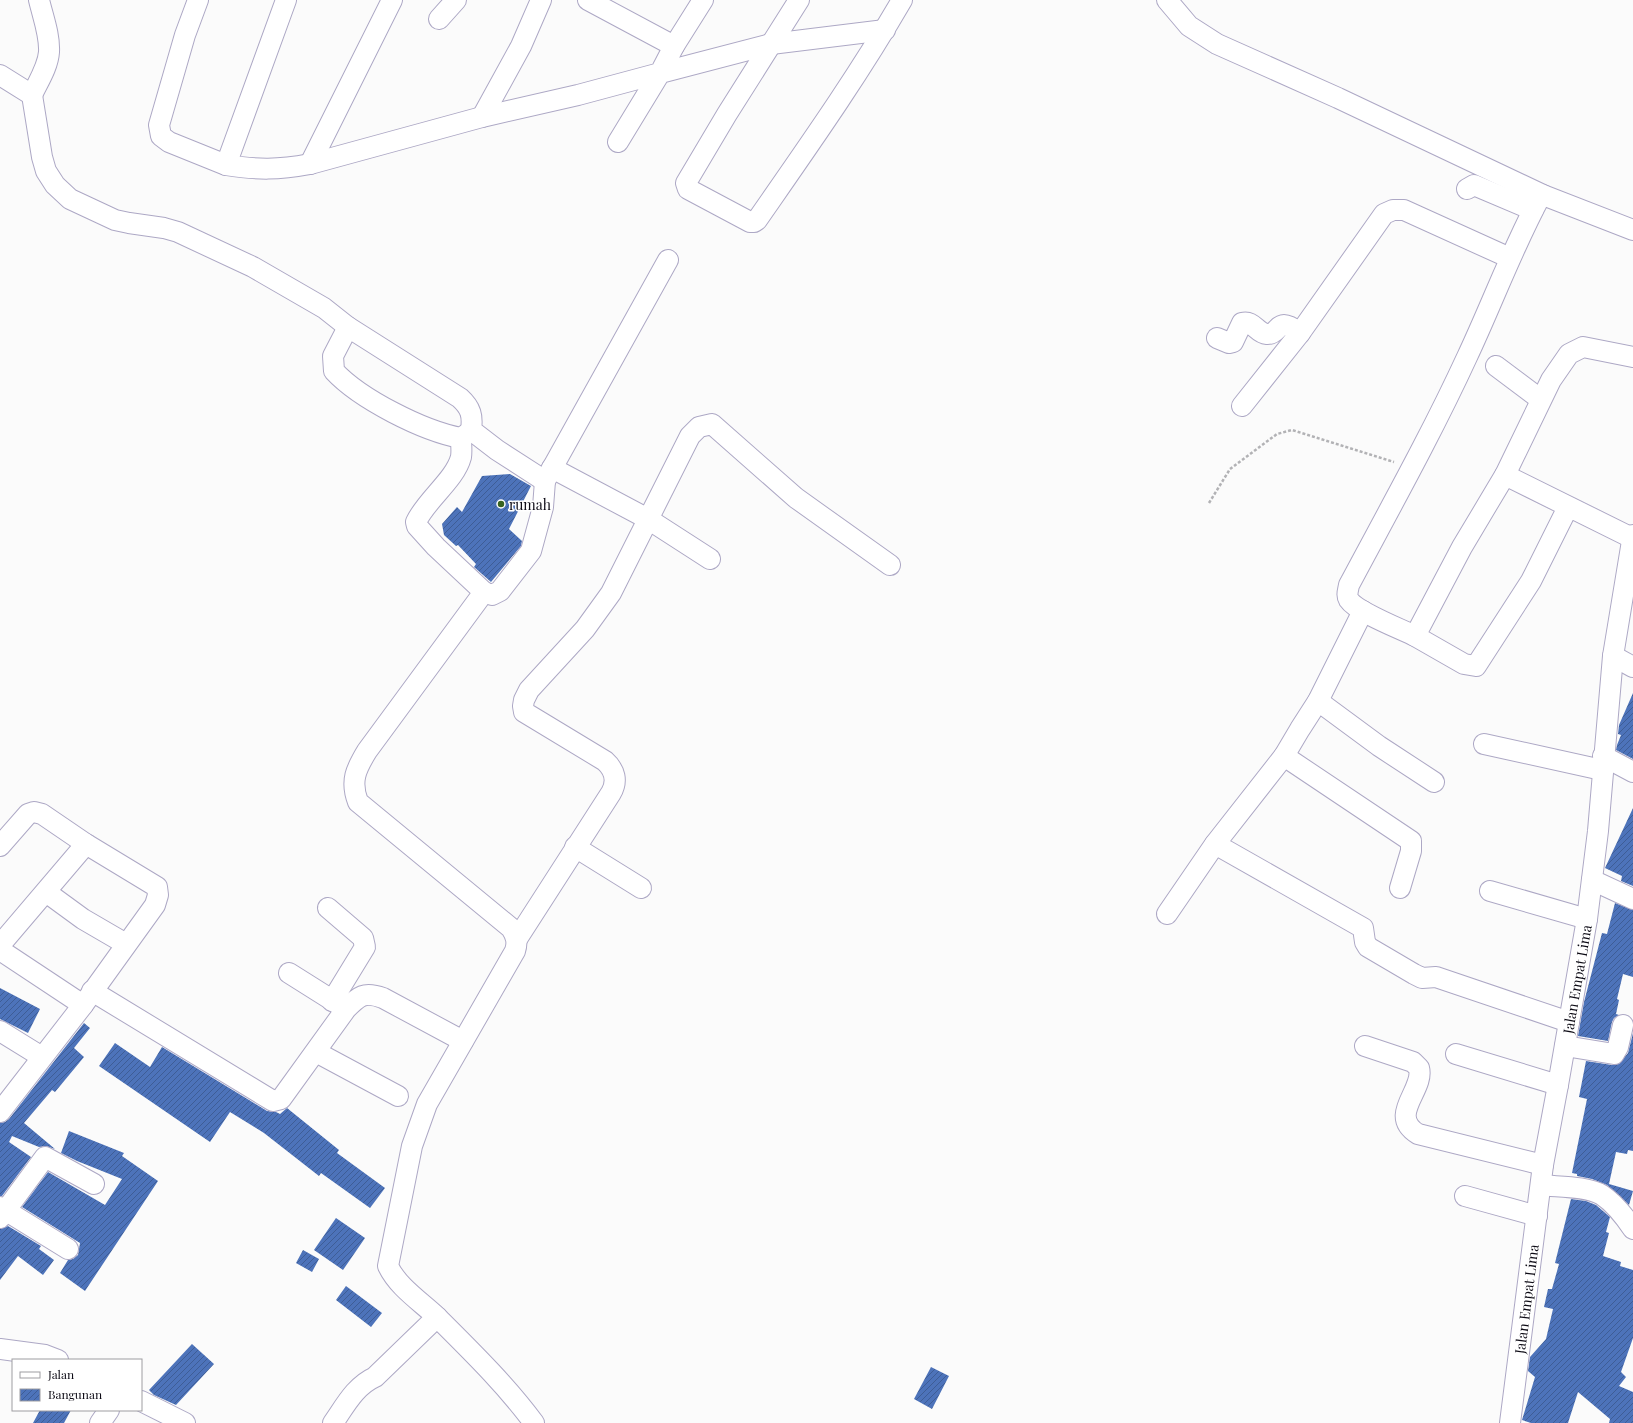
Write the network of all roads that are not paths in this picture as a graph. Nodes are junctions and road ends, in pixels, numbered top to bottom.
1 (39, 0) edge
2 (198, 0) edge
3 (286, 0) edge
4 (392, 0) edge
5 (456, 0) edge
6 (541, 0) edge
7 (588, 0) edge
8 (703, 0) edge
9 (799, 0) edge
10 (902, 0) edge
11 (1167, 0) edge
12 (439, 19) dead end
13 (885, 30) junction
14 (771, 44) junction
15 (674, 46) junction
16 (660, 73) junction
17 (0, 75) edge
18 (32, 95) junction
19 (482, 117) junction
20 (618, 142) dead end
21 (310, 164) junction
22 (226, 165) junction
23 (1467, 189) dead end
24 (1538, 202) junction
25 (1633, 230) edge
26 (1510, 258) junction
27 (668, 260) dead end
28 (348, 327) junction
29 (1300, 333) junction
30 (1217, 338) dead end
31 (1633, 357) edge
32 (1496, 366) dead end
33 (1540, 399) junction
34 (1242, 406) dead end
35 (466, 434) junction
36 (548, 475) junction
37 (1505, 475) junction
38 (1568, 507) junction
39 (648, 519) junction
40 (1633, 536) edge
41 (710, 559) dead end
42 (890, 565) dead end
43 (484, 592) junction
44 (1363, 611) junction
45 (1415, 636) junction
46 (1613, 656) junction
47 (1633, 667) edge
48 (1318, 701) junction
49 (1484, 744) dead end
50 (1284, 756) junction
51 (1603, 763) junction
52 (1633, 772) edge
53 (1434, 782) dead end
54 (86, 844) junction
55 (1215, 844) junction
56 (0, 846) edge
57 (575, 847) junction
58 (1592, 880) junction
59 (641, 888) dead end
60 (1400, 888) dead end
61 (1490, 891) dead end
62 (46, 892) junction
63 (1633, 899) edge
64 (328, 908) dead end
65 (1167, 914) dead end
66 (1587, 918) junction
67 (516, 939) junction
68 (126, 944) junction
69 (0, 945) edge
70 (0, 950) edge
71 (289, 973) dead end
72 (88, 998) junction
73 (339, 1005) junction
74 (1569, 1022) junction
75 (1623, 1025) dead end
76 (0, 1031) edge
77 (463, 1041) junction
78 (1366, 1046) dead end
79 (1565, 1046) junction
80 (316, 1052) junction
81 (1456, 1054) dead end
82 (42, 1057) junction
83 (1558, 1085) junction
84 (398, 1096) dead end
85 (1, 1111) edge
86 (1543, 1165) junction
87 (94, 1184) dead end
88 (1541, 1185) junction
89 (1464, 1196) dead end
90 (2, 1212) edge
91 (1537, 1216) junction
92 (1633, 1229) edge
93 (68, 1249) dead end
94 (437, 1318) junction
95 (0, 1349) edge
96 (55, 1359) edge
97 (142, 1401) edge
98 (108, 1411) edge
99 (100, 1423) edge
100 (185, 1423) edge
101 (333, 1423) edge
102 (534, 1423) edge
103 (1510, 1423) edge

1 - 18 street
2 - 22 street
3 - 22 street
4 - 21 street
5 - 12 street
6 - 19 street
7 - 15 street
8 - 15 street
9 - 14 street
10 - 13 street
11 - 24 street
13 - 14 street
13 - 14 street
14 - 16 street
15 - 16 street
16 - 19 street
16 - 20 street
17 - 18 street
18 - 28 street
19 - 21 street
21 - 22 street
23 - 24 street
24 - 25 street
24 - 26 street
26 - 29 street
26 - 44 street
27 - 36 street
28 - 35 street
28 - 35 street
29 - 30 street
29 - 34 street
31 - 33 street
32 - 33 street
33 - 37 street
35 - 36 street
35 - 43 street
36 - 39 street
36 - 43 street
37 - 38 street
37 - 45 street
38 - 40 street
38 - 45 street
39 - 41 street
39 - 42 street
39 - 57 street
40 - 46 street, Jalan Empat Lima
43 - 67 street
44 - 45 street
44 - 48 street
46 - 47 street
46 - 51 street, Jalan Empat Lima
48 - 50 street
48 - 53 street
49 - 51 street
50 - 55 street
50 - 60 street
51 - 52 street
51 - 58 street, Jalan Empat Lima
54 - 56 street
54 - 62 street
54 - 68 street
55 - 65 street
55 - 74 street
57 - 59 street
57 - 67 street
58 - 63 street
58 - 66 street, Jalan Empat Lima
61 - 66 street
62 - 68 street
62 - 69 street
64 - 73 street
66 - 74 street, Jalan Empat Lima
67 - 77 street
68 - 72 street
70 - 72 street
71 - 73 street
72 - 80 street
72 - 82 street
73 - 77 street
73 - 80 street
74 - 79 street, Jalan Empat Lima
75 - 79 street
76 - 82 street
77 - 94 street
78 - 86 street
79 - 83 street, Jalan Empat Lima
80 - 84 street
81 - 83 street
82 - 85 street
83 - 86 street, Jalan Empat Lima
86 - 88 street, Jalan Empat Lima
87 - 90 street
88 - 91 street, Jalan Empat Lima
88 - 92 street
89 - 91 street
90 - 93 street
91 - 103 street, Jalan Empat Lima
94 - 101 street
94 - 102 street
95 - 96 street
97 - 100 street
98 - 99 street

